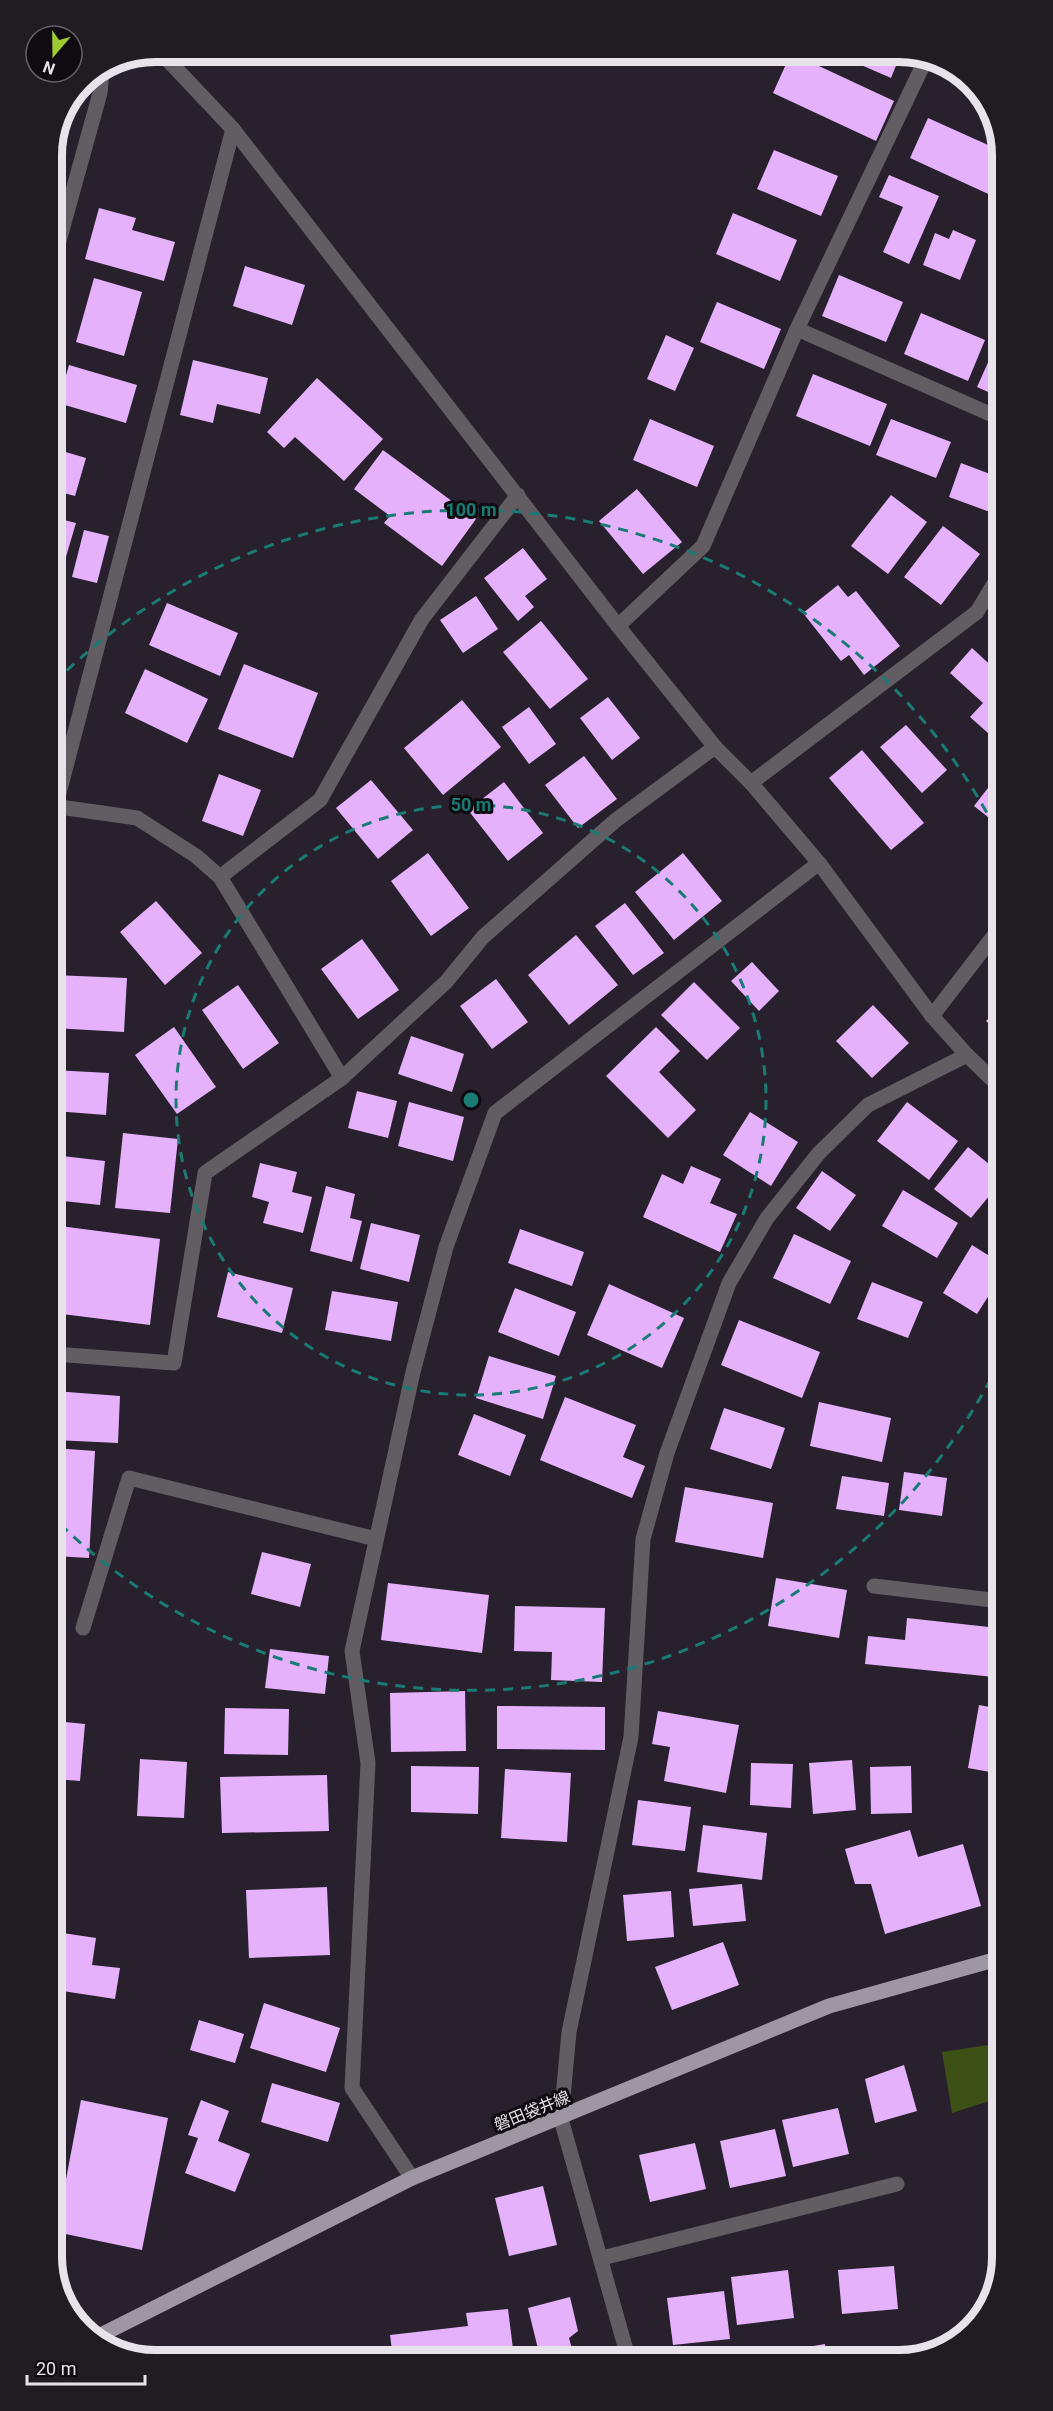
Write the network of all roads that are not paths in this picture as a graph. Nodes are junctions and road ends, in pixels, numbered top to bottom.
1 (170, 62) edge
2 (923, 65) edge
3 (101, 79) edge
4 (232, 129) junction
5 (62, 230) edge
6 (797, 329) junction
7 (992, 415) edge
8 (518, 495) junction
9 (992, 586) edge
10 (618, 626) junction
11 (715, 747) junction
12 (62, 775) edge
13 (751, 783) junction
14 (62, 810) edge
15 (819, 864) junction
16 (220, 877) junction
17 (992, 938) edge
18 (932, 1016) junction
19 (967, 1055) junction
20 (342, 1078) junction
21 (992, 1079) edge
22 (62, 1355) edge
23 (376, 1539) junction
24 (874, 1586) dead end
25 (992, 1600) edge
26 (83, 1628) dead end
27 (992, 1961) edge
28 (561, 2118) junction
29 (412, 2178) junction
30 (897, 2184) dead end
31 (602, 2258) junction
32 (103, 2334) edge
33 (626, 2350) edge

1 - 4 street
2 - 6 street
3 - 5 street
4 - 8 street
4 - 12 street
6 - 7 street
6 - 10 street
8 - 10 street
8 - 16 street
9 - 13 street
10 - 11 street
11 - 13 street
11 - 20 street
13 - 15 street
14 - 16 street
15 - 18 street
15 - 23 street
16 - 20 street
17 - 18 street
18 - 19 street
19 - 21 street
19 - 28 street
20 - 22 street
23 - 26 street
23 - 29 street
24 - 25 street
27 - 28 main road, 磐田袋井線
28 - 29 main road, 磐田袋井線
28 - 31 street
29 - 32 main road, 磐田袋井線
30 - 31 street
31 - 33 street

